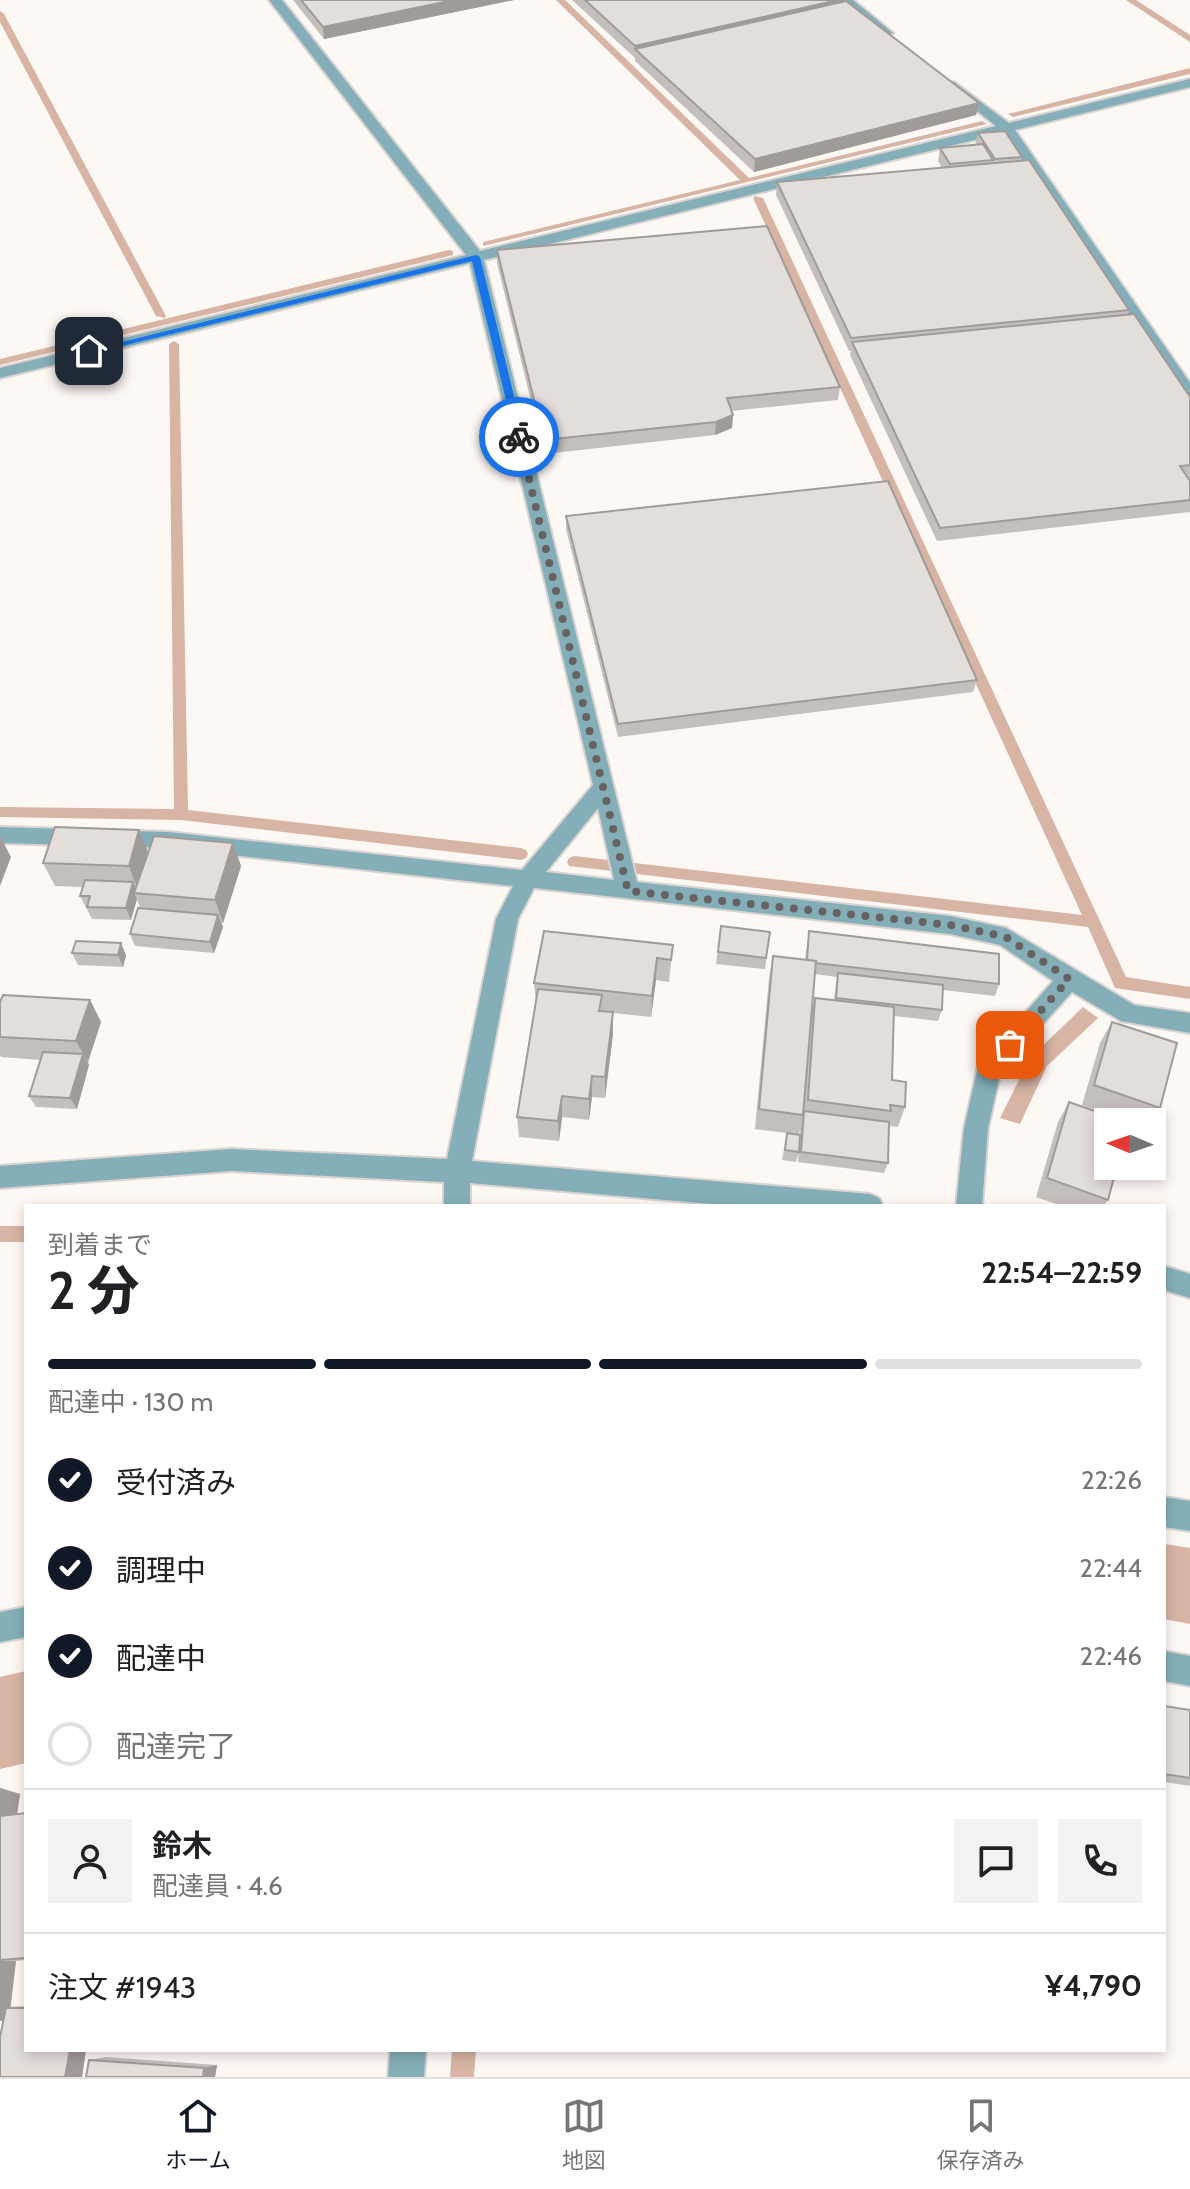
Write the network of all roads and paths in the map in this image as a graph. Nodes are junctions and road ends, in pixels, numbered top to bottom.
1 (275, 0) edge
2 (845, 0) edge
3 (895, 39) edge
4 (945, 79) edge
5 (1190, 83) edge
6 (1007, 128) junction
7 (476, 257) junction
8 (0, 373) edge
9 (1190, 395) edge
10 (604, 786) junction
11 (0, 835) edge
12 (625, 877) junction
13 (527, 880) junction
14 (1069, 979) junction
15 (1190, 1023) edge
16 (457, 1171) junction
17 (0, 1177) edge
18 (457, 1204) edge
19 (846, 1204) edge
20 (969, 1204) edge
21 (1166, 1279) edge
22 (1190, 1286) edge
23 (1166, 1512) edge
24 (1190, 1516) edge
25 (24, 1622) edge
26 (0, 1627) edge
27 (1166, 1666) edge
28 (1190, 1671) edge
29 (408, 2052) edge
30 (406, 2077) edge

1 - 7 street
2 - 3 street
4 - 6 street
5 - 6 street
6 - 7 street
6 - 9 street
7 - 8 street
7 - 10 street
10 - 12 street
10 - 13 street
11 - 13 street
12 - 13 street
12 - 14 street
13 - 16 street
14 - 15 street
14 - 20 street
16 - 17 street
16 - 18 street
16 - 19 street
21 - 22 street
23 - 24 street
25 - 26 street
27 - 28 street
29 - 30 street

